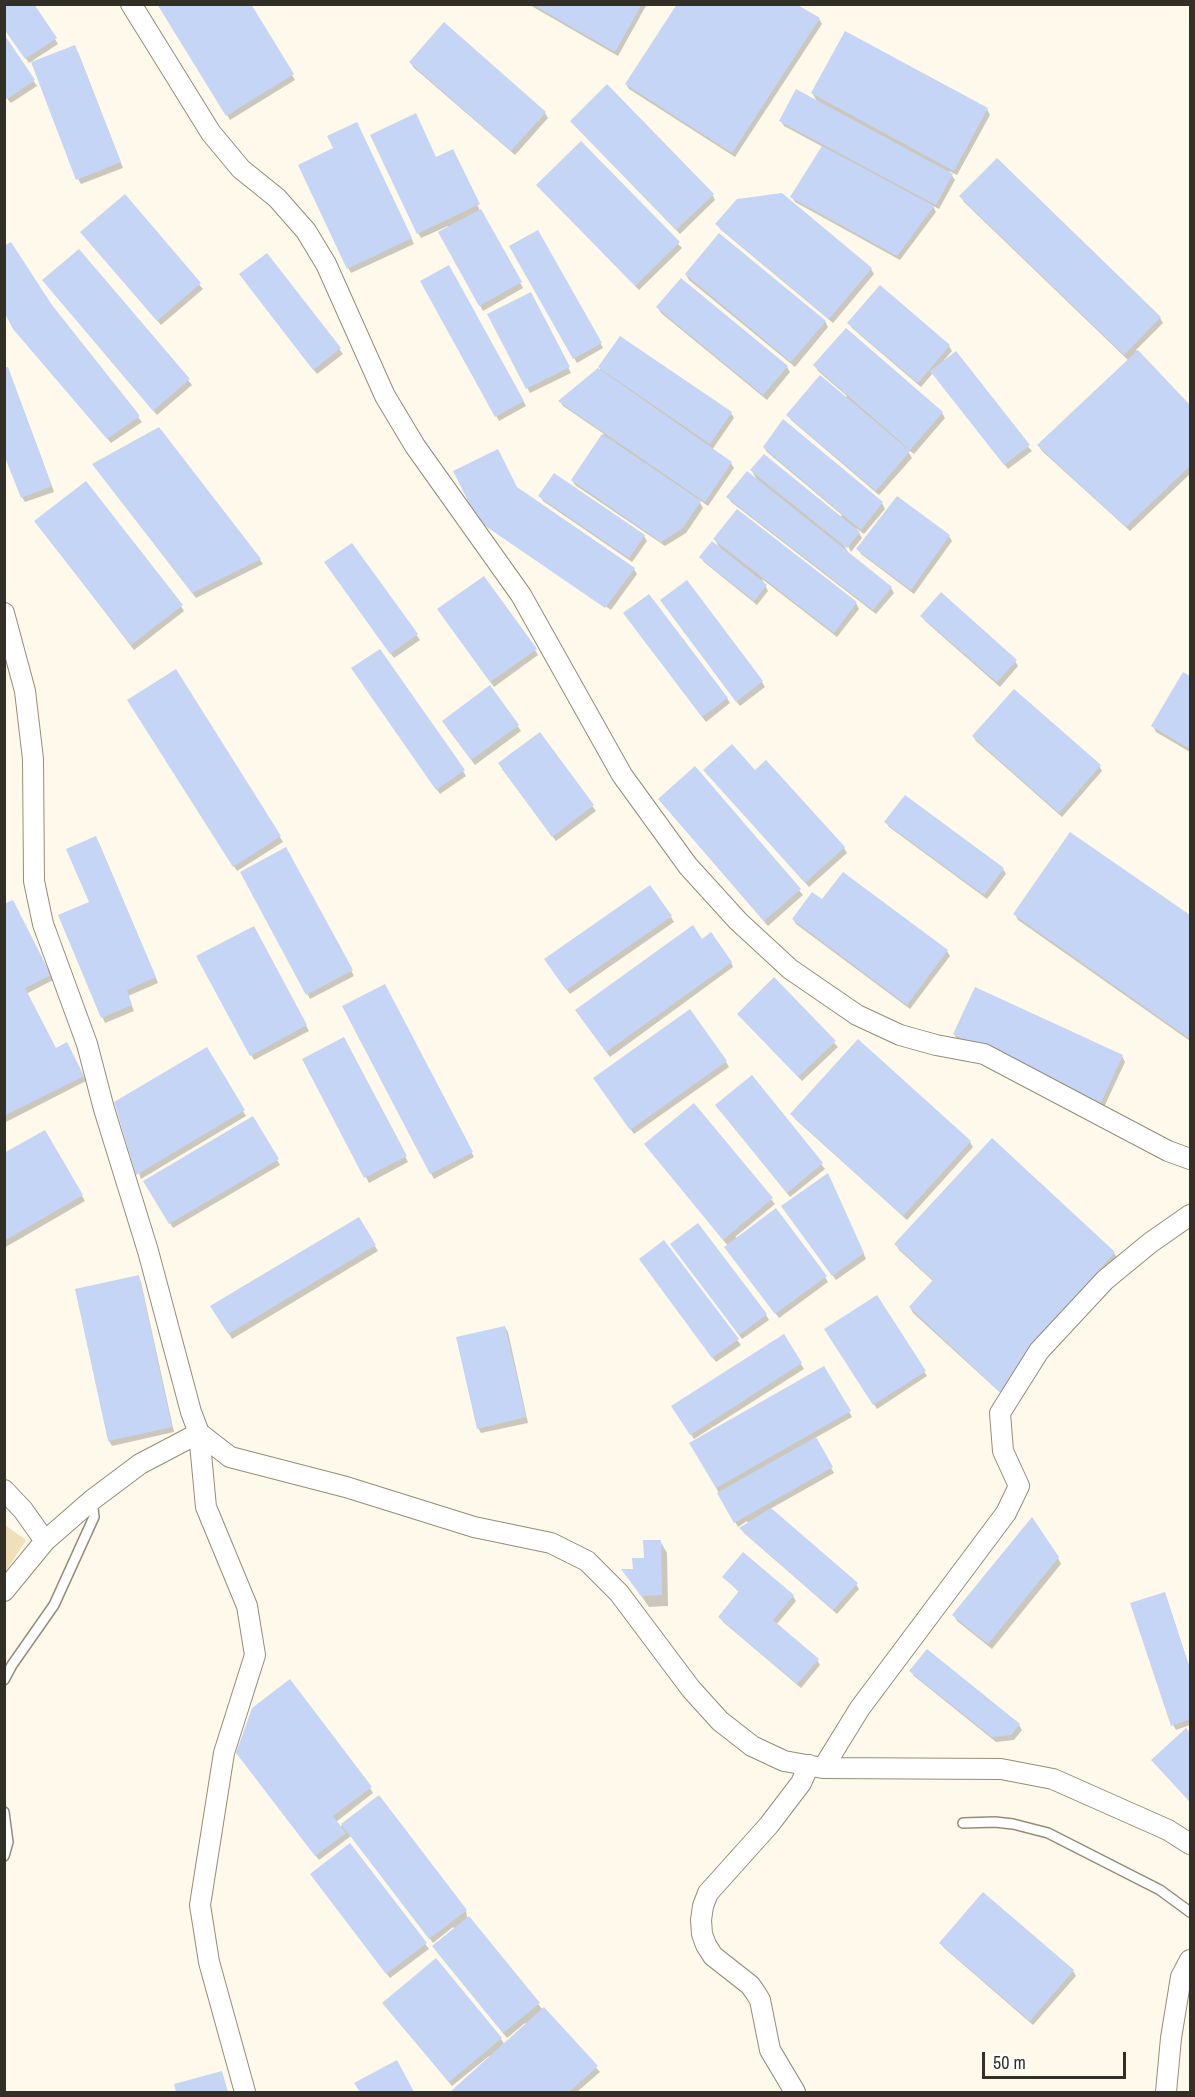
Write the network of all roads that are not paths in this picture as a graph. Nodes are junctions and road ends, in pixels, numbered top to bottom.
1 (131, 4) edge
2 (4, 613) edge
3 (1191, 1159) edge
4 (1191, 1215) edge
5 (199, 1433) junction
6 (4, 1490) edge
7 (92, 1500) junction
8 (45, 1541) junction
9 (4, 1592) edge
10 (4, 1680) edge
11 (816, 1766) junction
12 (4, 1812) edge
13 (963, 1823) dead end
14 (1191, 1844) edge
15 (4, 1856) edge
16 (1191, 1912) edge
17 (1191, 1960) edge
18 (245, 2092) edge
19 (795, 2092) edge
20 (1166, 2092) edge

1 - 3 street
2 - 5 street
4 - 11 street
5 - 7 street
5 - 11 street
5 - 18 street
6 - 8 street
7 - 8 street
7 - 10 lane
8 - 9 street
11 - 14 street
11 - 19 street
12 - 15 lane
13 - 16 lane
17 - 20 street

